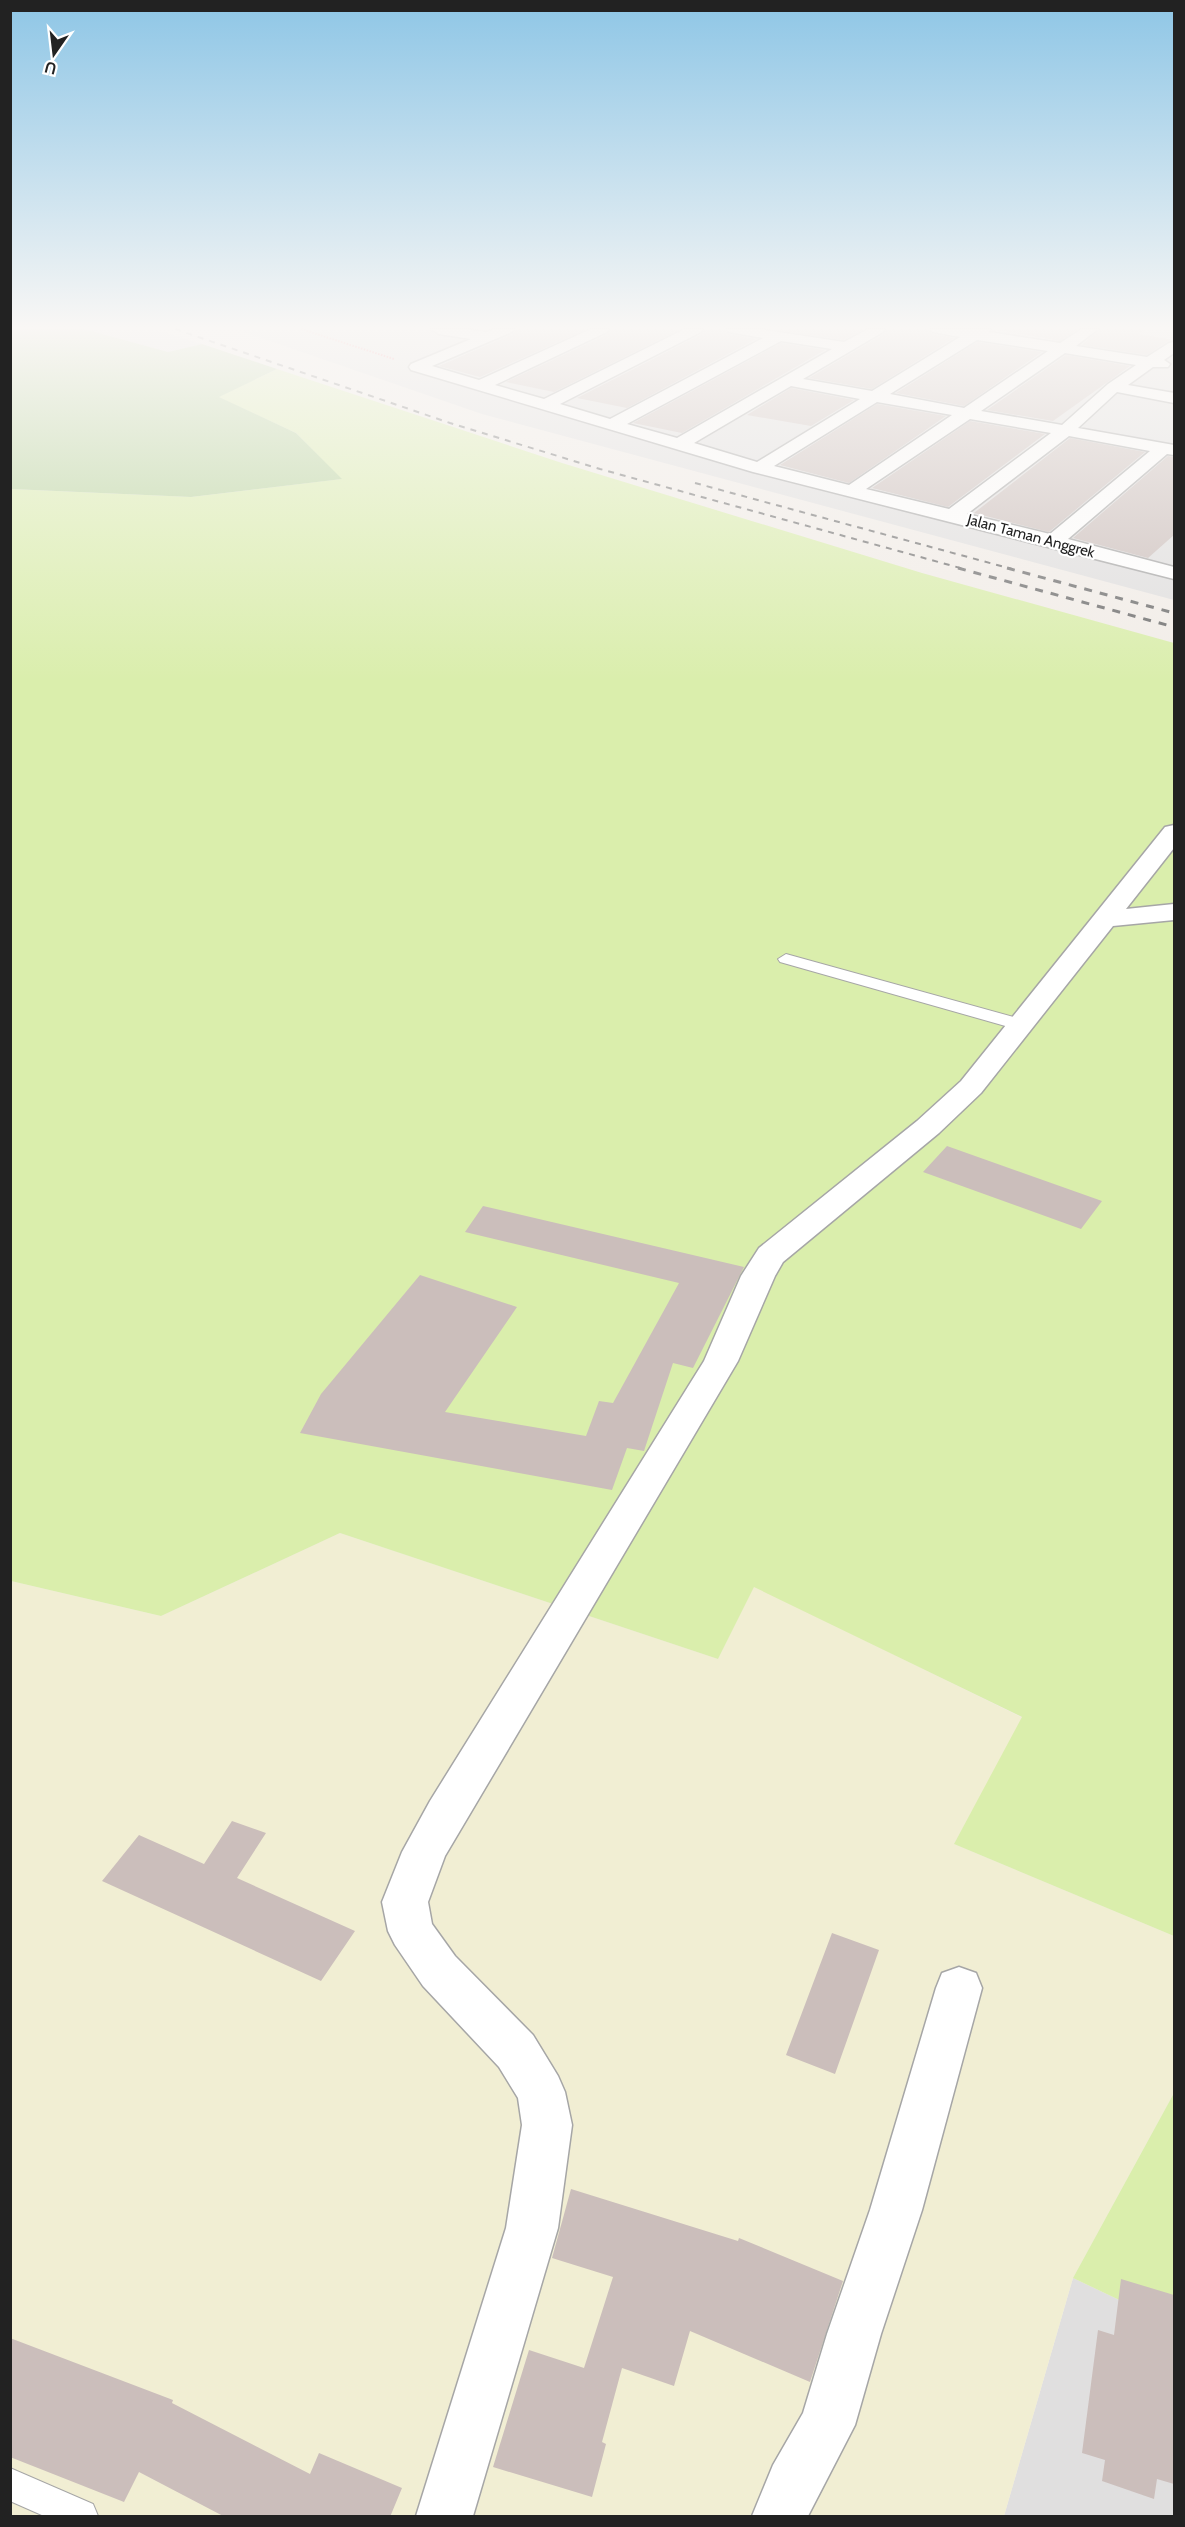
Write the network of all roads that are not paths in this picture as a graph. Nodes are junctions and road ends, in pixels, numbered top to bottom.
1 (693, 447) edge
2 (793, 447) edge
3 (917, 447) edge
4 (1044, 447) edge
5 (1169, 449) edge
6 (759, 468) junction
7 (854, 490) junction
8 (952, 516) junction
9 (1054, 541) junction
10 (1174, 552) edge
11 (1165, 571) edge
12 (1174, 832) edge
13 (1174, 912) edge
14 (1103, 919) junction
15 (786, 959) dead end
16 (1022, 1025) junction
17 (959, 1988) dead end
18 (10, 2484) edge
19 (81, 2517) edge
20 (444, 2517) edge
21 (780, 2517) edge

1 - 6 street, Jalan Taman Anggrek
2 - 6 street
3 - 7 street
4 - 8 street
5 - 9 street
6 - 7 street, Jalan Taman Anggrek
7 - 8 street, Jalan Taman Anggrek
8 - 9 street, Jalan Taman Anggrek
9 - 11 street, Jalan Taman Anggrek
10 - 11 street
12 - 14 street
13 - 14 street
14 - 16 street
15 - 16 lane
16 - 20 street
17 - 21 street
18 - 19 lane

